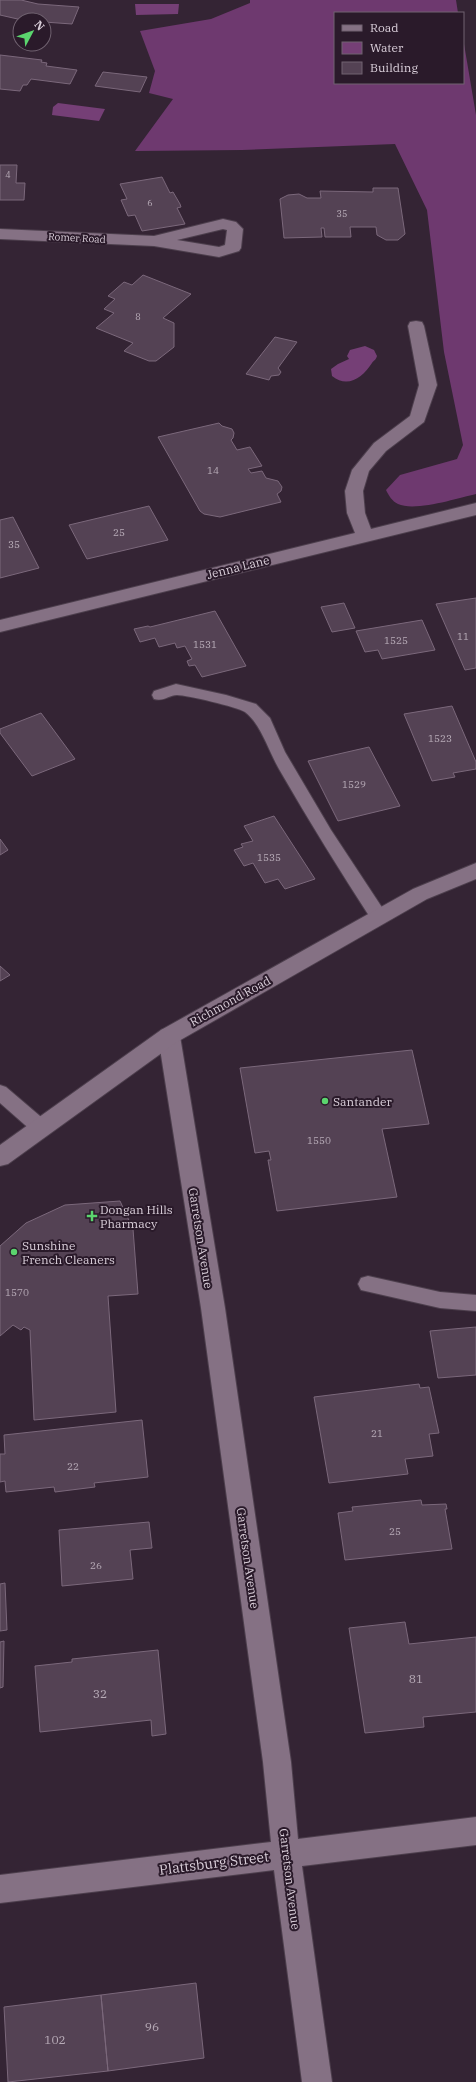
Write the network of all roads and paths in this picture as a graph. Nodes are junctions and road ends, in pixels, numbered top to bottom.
1 (0, 234) edge
2 (154, 241) dead end
3 (416, 326) dead end
4 (476, 509) edge
5 (365, 536) junction
6 (0, 626) edge
7 (160, 695) dead end
8 (476, 871) edge
9 (379, 917) junction
10 (169, 1036) junction
11 (0, 1092) edge
12 (40, 1127) junction
13 (0, 1157) edge
14 (368, 1284) dead end
15 (476, 1303) edge
16 (476, 1831) edge
17 (286, 1855) junction
18 (0, 1889) edge
19 (317, 2082) edge

1 - 2 street, Romer Road
3 - 5 street
4 - 5 street, Jenna Lane
5 - 6 street, Jenna Lane
7 - 9 lane
8 - 9 street, Richmond Road
9 - 10 street, Richmond Road
10 - 12 street, Richmond Road
10 - 17 street, Garretson Avenue
11 - 12 lane
12 - 13 street, Richmond Road
14 - 15 lane
16 - 17 street, Plattsburg Street
17 - 18 street, Plattsburg Street
17 - 19 street, Garretson Avenue

